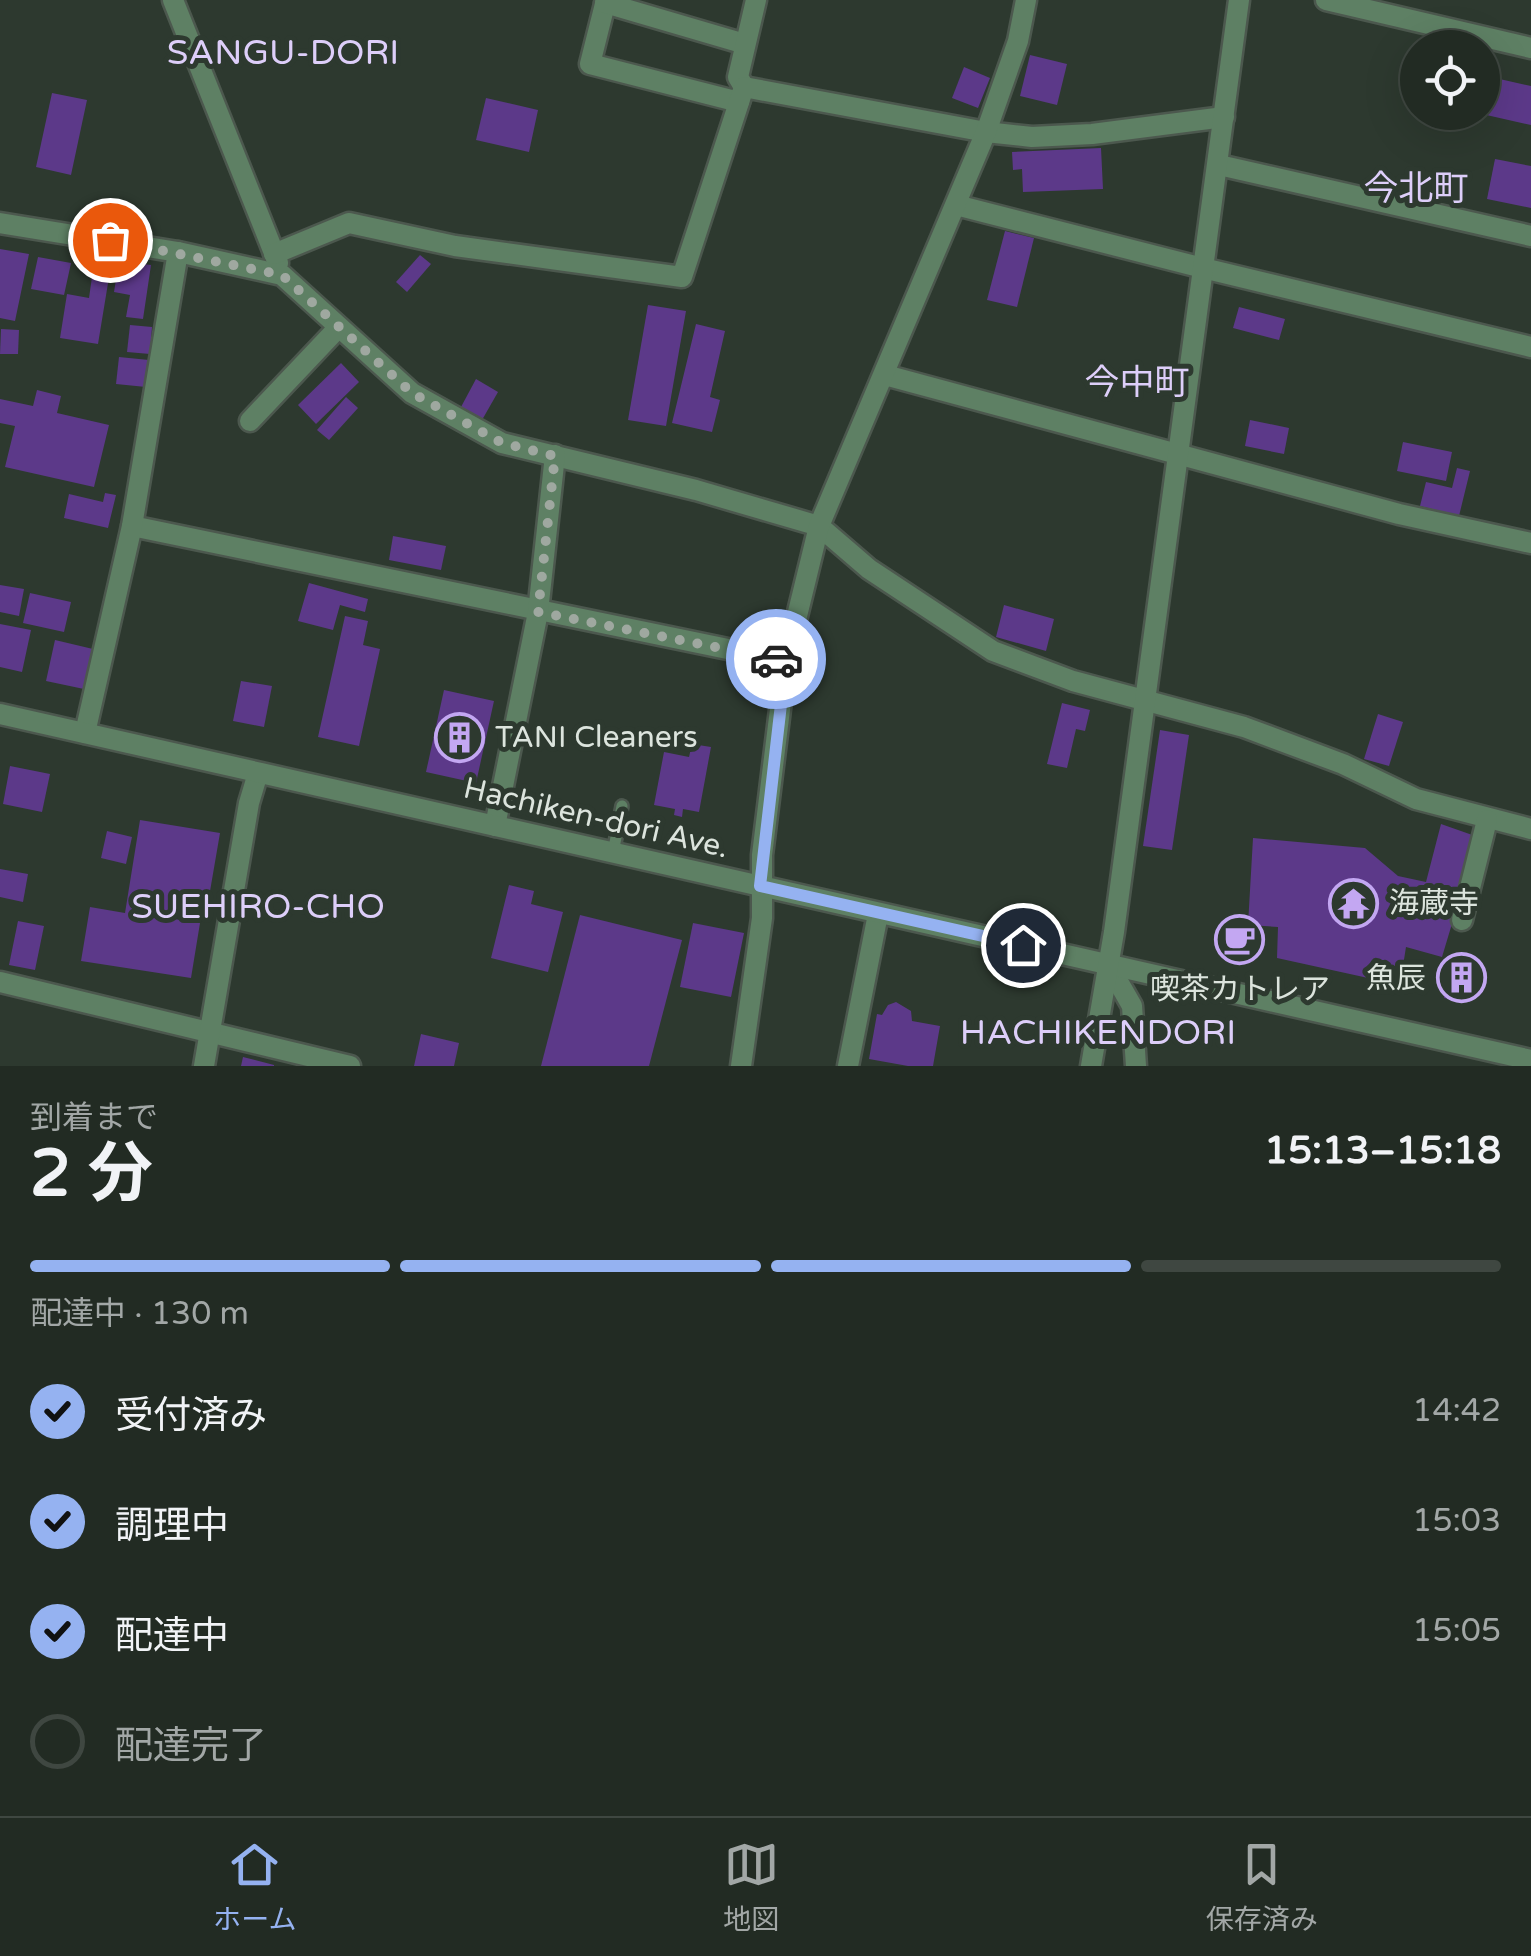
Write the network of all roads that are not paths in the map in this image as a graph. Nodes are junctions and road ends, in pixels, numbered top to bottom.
1 (174, 0) edge
2 (756, 0) edge
3 (1026, 0) edge
4 (1239, 0) edge
5 (1326, 0) edge
6 (605, 2) edge
7 (744, 44) junction
8 (1531, 48) edge
9 (741, 95) junction
10 (1224, 117) junction
11 (986, 132) junction
12 (1219, 165) junction
13 (956, 204) junction
14 (0, 223) edge
15 (1531, 236) edge
16 (178, 252) junction
17 (278, 265) junction
18 (1203, 268) junction
19 (338, 328) junction
20 (1531, 347) edge
21 (884, 375) junction
22 (250, 421) dead end
23 (1180, 455) junction
24 (555, 456) junction
25 (132, 526) junction
26 (819, 526) junction
27 (1531, 543) edge
28 (538, 612) junction
29 (786, 661) junction
30 (1144, 701) junction
31 (0, 714) edge
32 (85, 733) junction
33 (258, 773) junction
34 (622, 806) dead end
35 (1487, 820) junction
36 (495, 826) junction
37 (1531, 829) edge
38 (613, 852) junction
39 (760, 886) junction
40 (878, 914) junction
41 (1462, 920) dead end
42 (1108, 964) junction
43 (0, 982) edge
44 (210, 1032) junction
45 (1531, 1060) edge
46 (204, 1066) edge
47 (350, 1066) edge
48 (741, 1066) edge
49 (848, 1066) edge
50 (1091, 1066) edge
51 (1136, 1066) edge

1 - 17 street
2 - 7 street
3 - 11 street
4 - 10 street
5 - 8 street
6 - 7 street
6 - 9 street
7 - 9 street
9 - 11 street
9 - 17 street
10 - 11 street
10 - 12 street
11 - 13 street
12 - 15 street
12 - 18 street
13 - 18 street
13 - 21 street
14 - 16 street
16 - 17 street
16 - 25 street
17 - 19 street
18 - 20 street
18 - 23 street
19 - 22 street
19 - 24 street
21 - 23 street
21 - 26 street
23 - 27 street
23 - 30 street
24 - 26 street
24 - 28 street
25 - 28 street
25 - 32 street
26 - 29 street
26 - 30 street
28 - 29 street
28 - 36 street
29 - 39 street
30 - 35 street
30 - 42 street
31 - 32 street, Hachiken-dori Ave.
32 - 33 street, Hachiken-dori Ave.
33 - 36 street, Hachiken-dori Ave.
33 - 44 street
34 - 38 lane
35 - 37 street
35 - 41 street
36 - 38 street, Hachiken-dori Ave.
38 - 39 street, Hachiken-dori Ave.
39 - 40 street, Hachiken-dori Ave.
39 - 48 street
40 - 42 street, Hachiken-dori Ave.
40 - 49 street
42 - 45 street, Hachiken-dori Ave.
42 - 50 street
42 - 51 street
43 - 44 street
44 - 46 street
44 - 47 street

